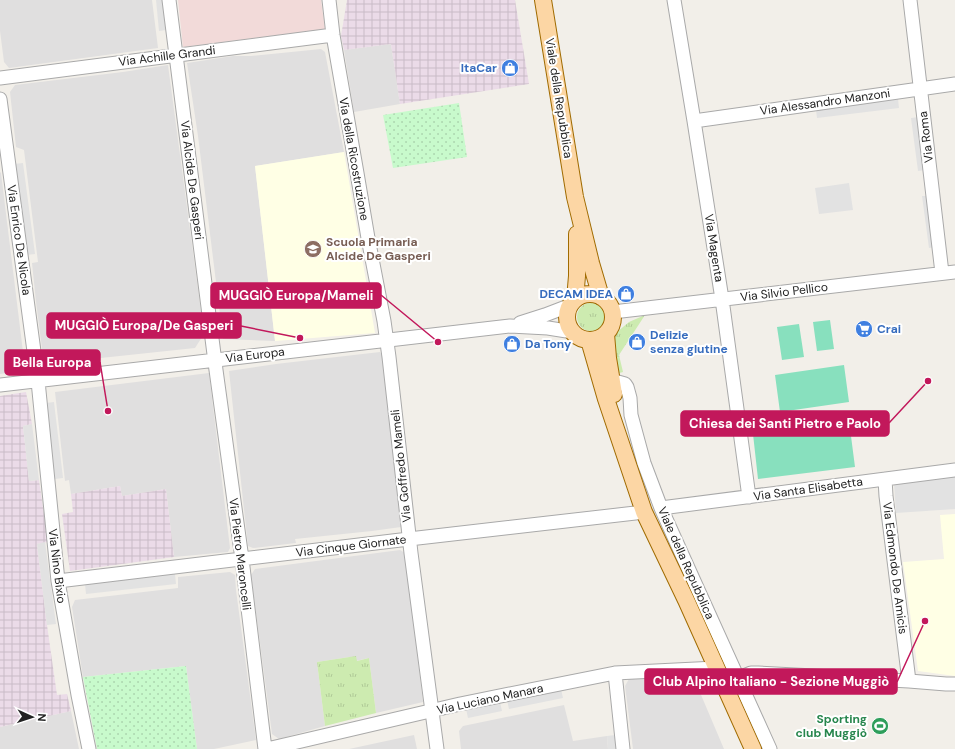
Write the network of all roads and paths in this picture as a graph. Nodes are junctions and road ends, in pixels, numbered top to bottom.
1 (169, 0) edge
2 (329, 0) edge
3 (543, 0) edge
4 (674, 0) edge
5 (910, 0) edge
6 (333, 35) junction
7 (176, 55) junction
8 (0, 78) edge
9 (955, 84) edge
10 (921, 89) junction
11 (0, 99) edge
12 (694, 121) junction
13 (4, 157) edge
14 (575, 197) junction
15 (949, 272) edge
16 (601, 297) junction
17 (722, 299) junction
18 (573, 302) junction
19 (612, 312) junction
20 (510, 326) junction
21 (573, 332) junction
22 (606, 334) junction
23 (387, 340) junction
24 (589, 340) junction
25 (215, 360) junction
26 (611, 380) junction
27 (38, 381) junction
28 (0, 385) edge
29 (627, 460) junction
30 (955, 470) edge
31 (885, 479) junction
32 (749, 497) junction
33 (661, 508) junction
34 (644, 512) junction
35 (409, 539) junction
36 (242, 559) junction
37 (58, 581) junction
38 (716, 668) junction
39 (616, 673) junction
40 (738, 678) junction
41 (909, 681) junction
42 (955, 684) edge
43 (432, 711) junction
44 (89, 749) edge
45 (266, 749) edge
46 (437, 749) edge
47 (623, 749) edge
48 (753, 749) edge
49 (770, 749) edge

1 - 7 street, Via Alcide De Gasperi
2 - 6 street, Via della Ricostruzione
3 - 14 main road, Viale della Repubblica
4 - 12 street, Via Magenta
5 - 10 street, Via Roma
6 - 7 street, Via Achille Grandi
6 - 23 street, Via della Ricostruzione
7 - 8 street, Via Achille Grandi
7 - 25 street, Via Alcide De Gasperi
9 - 10 street, Via Alessandro Manzoni
10 - 12 street, Via Alessandro Manzoni
10 - 15 street, Via Roma
11 - 13 street, Via Enrico De Nicola
12 - 17 street, Via Magenta
13 - 27 street, Via Enrico De Nicola
14 - 16 main road, Viale della Repubblica
14 - 18 main road, Viale della Repubblica
15 - 17 street, Via Silvio Pellico
16 - 18 main road
16 - 19 main road
17 - 19 street, Via Silvio Pellico
17 - 32 street, Via Magenta
18 - 20 street, Via Europa
18 - 21 main road
19 - 22 main road
20 - 21 street, Via Europa
20 - 23 street, Via Europa
21 - 24 main road
22 - 24 main road
22 - 26 main road, Viale della Repubblica
23 - 25 street, Via Europa
23 - 35 street, Via Goffredo Mameli
24 - 29 main road, Viale della Repubblica
25 - 27 street, Via Europa
25 - 36 street, Via Pietro Maroncelli
26 - 29 main road, Viale della Repubblica
26 - 33 street, Viale della Repubblica
27 - 28 street, Via Europa
27 - 37 street, Via Nino Bixio
29 - 34 main road, Viale della Repubblica
30 - 31 street, Via Santa Elisabetta
31 - 32 street, Via Santa Elisabetta
31 - 41 street, Via Edmondo De Amicis
32 - 33 street, Via Santa Elisabetta
33 - 40 street, Viale della Repubblica
34 - 35 street, Via Cinque Giornate
34 - 38 main road, Viale della Repubblica
35 - 36 street, Via Cinque Giornate
35 - 43 street, Via Goffredo Mameli
36 - 37 street, Via Cinque Giornate
36 - 45 street, Via Pietro Maroncelli
37 - 44 street, Via Nino Bixio
38 - 39 street, Via Luciano Manara
38 - 48 main road, Viale della Repubblica
39 - 43 street, Via Luciano Manara
39 - 47 street
40 - 41 street
40 - 49 street, Viale della Repubblica
41 - 42 street
43 - 45 street, Via Luciano Manara
43 - 46 street, Via Goffredo Mameli

